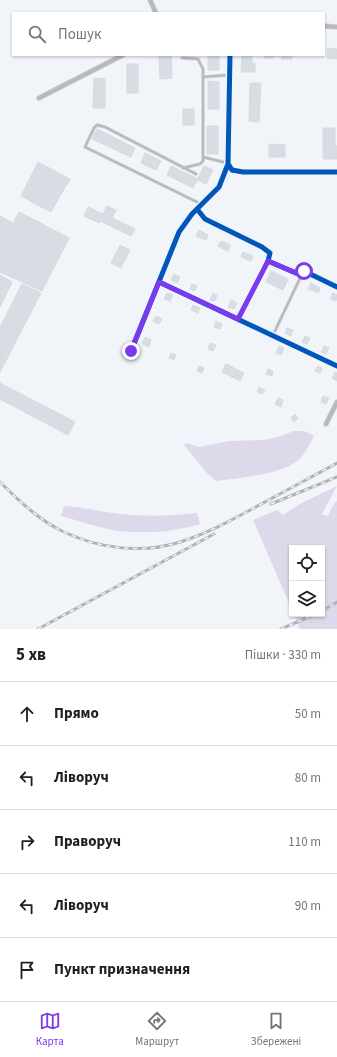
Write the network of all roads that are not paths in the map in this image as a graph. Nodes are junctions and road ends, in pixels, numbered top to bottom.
1 (150, 0) edge
2 (156, 12) edge
3 (325, 26) edge
4 (337, 28) edge
5 (121, 56) edge
6 (230, 56) edge
7 (182, 58) dead end
8 (230, 75) junction
9 (203, 77) junction
10 (39, 98) dead end
11 (203, 157) junction
12 (228, 164) junction
13 (183, 168) junction
14 (337, 172) edge
15 (196, 174) dead end
16 (201, 204) junction
17 (197, 209) junction
18 (268, 261) junction
19 (304, 271) junction
20 (159, 282) junction
21 (337, 287) edge
22 (238, 319) junction
23 (272, 336) junction
24 (131, 351) dead end
25 (337, 366) edge
26 (337, 402) edge
27 (326, 424) dead end

1 - 2 street
3 - 4 street
5 - 10 street
6 - 8 street
7 - 9 lane
8 - 9 lane
8 - 12 street
9 - 11 lane
11 - 12 lane
11 - 13 lane
12 - 14 street
12 - 16 street
13 - 15 lane
13 - 16 lane
16 - 17 street
17 - 18 street
17 - 20 street
18 - 19 street
18 - 22 lane
19 - 21 street
19 - 23 lane
20 - 22 street
20 - 24 street
22 - 23 street
23 - 25 street
26 - 27 street

